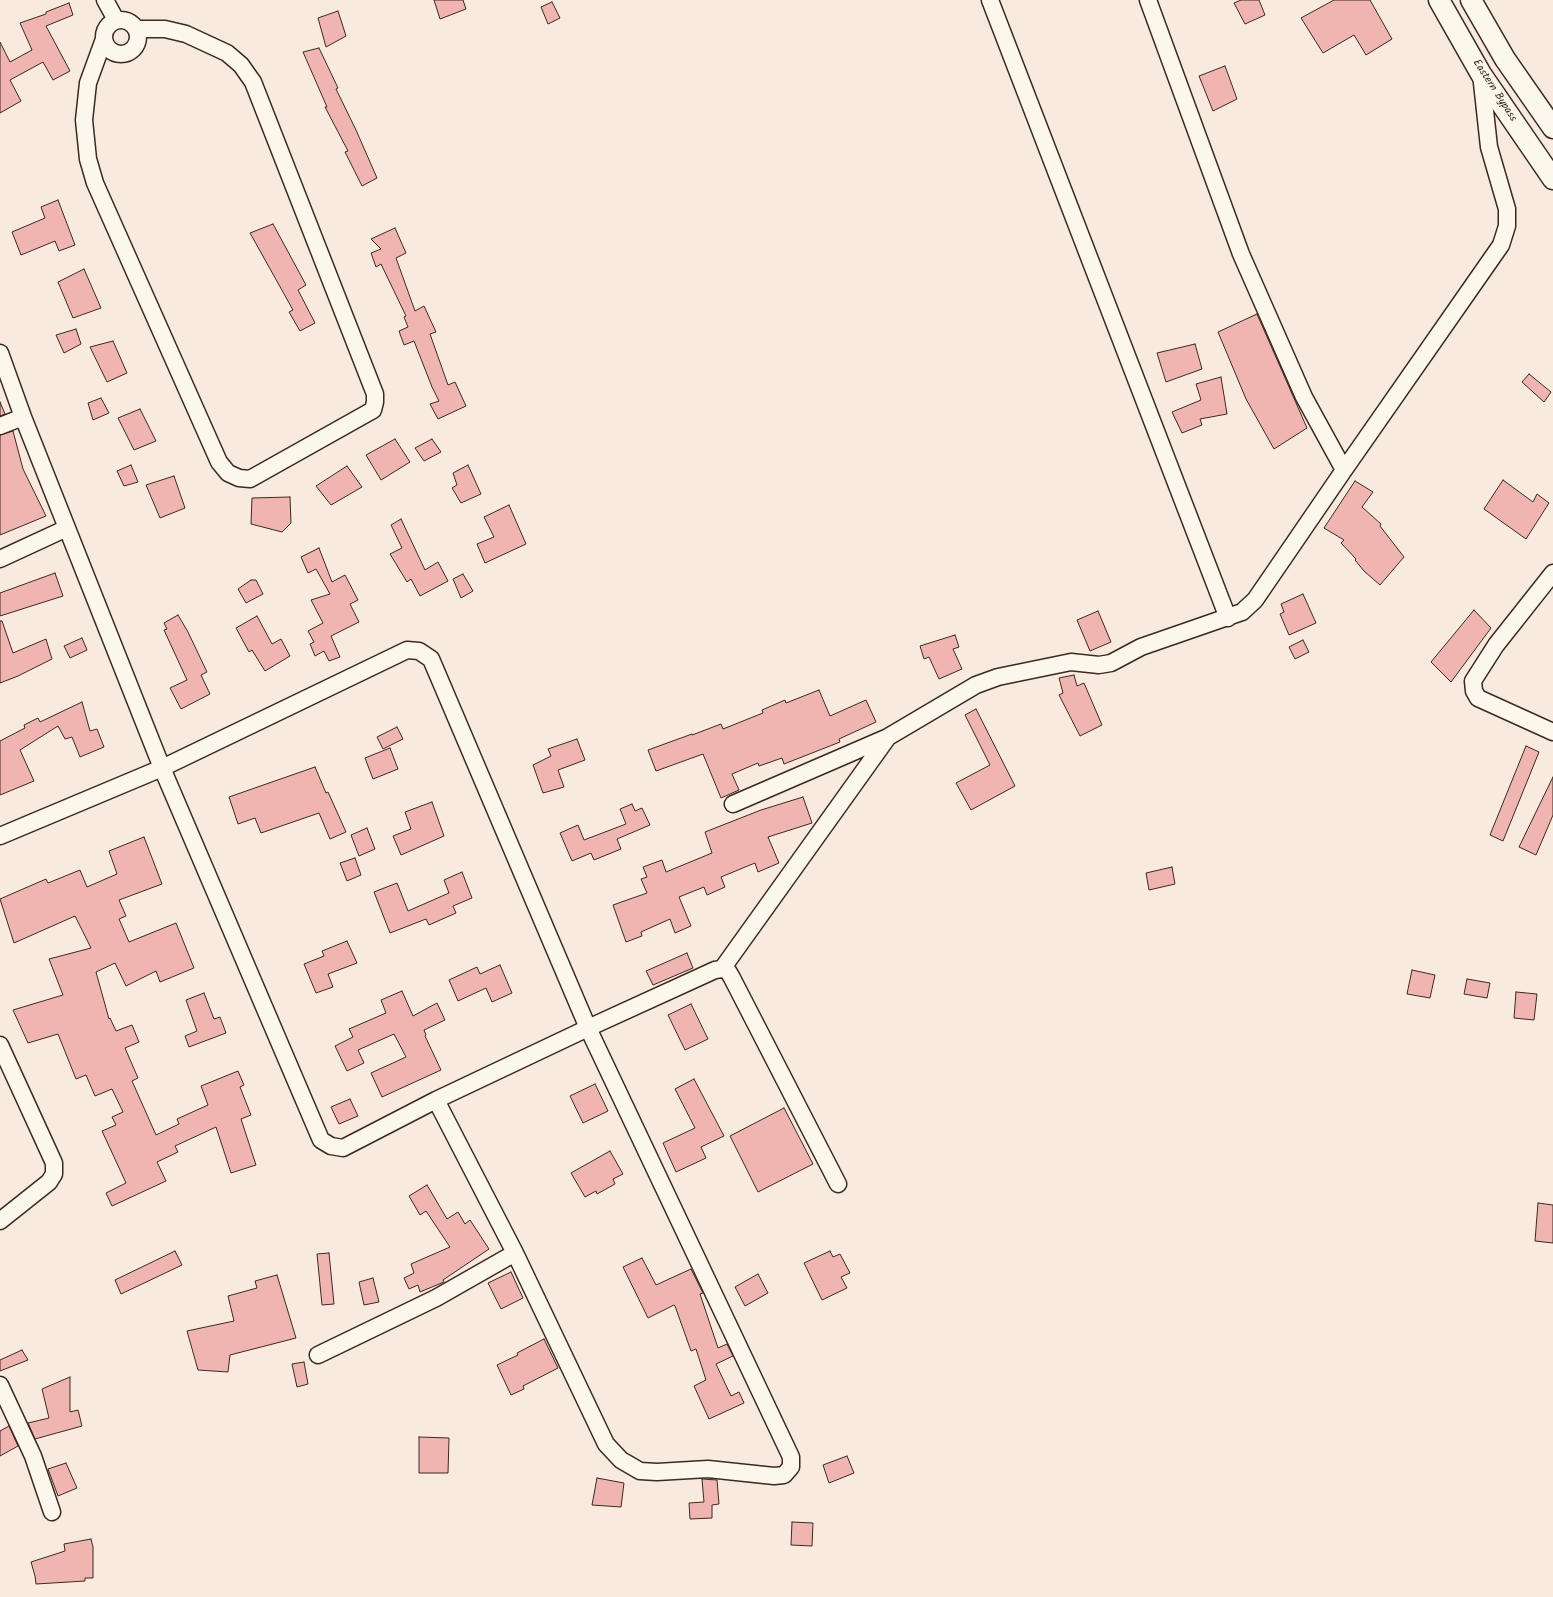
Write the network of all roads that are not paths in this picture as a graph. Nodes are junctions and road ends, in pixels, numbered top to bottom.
1 (106, 0) edge
2 (990, 0) edge
3 (1148, 0) edge
4 (1439, 0) edge
5 (1471, 0) edge
6 (116, 20) junction
7 (137, 29) junction
8 (104, 40) junction
9 (1482, 74) junction
10 (1553, 128) edge
11 (1553, 179) edge
12 (0, 353) edge
13 (23, 417) junction
14 (0, 426) edge
15 (1344, 470) junction
16 (67, 528) junction
17 (0, 559) edge
18 (1551, 580) edge
19 (1228, 618) junction
20 (1553, 732) edge
21 (888, 737) junction
22 (162, 768) junction
23 (733, 804) dead end
24 (0, 836) edge
25 (722, 969) junction
26 (588, 1028) junction
27 (0, 1045) edge
28 (436, 1100) junction
29 (838, 1184) dead end
30 (0, 1221) edge
31 (515, 1253) junction
32 (318, 1355) dead end
33 (0, 1385) edge
34 (52, 1512) dead end

1 - 6 street
2 - 19 street
3 - 15 street
4 - 9 main road, Eastern Bypass
5 - 10 main road
6 - 7 street
6 - 8 street
7 - 8 street
7 - 8 street
9 - 11 main road, Eastern Bypass
9 - 15 street
12 - 13 street
13 - 14 street
13 - 16 street
15 - 19 street
16 - 17 street
16 - 22 street
18 - 20 street
19 - 21 street
21 - 23 street
21 - 25 street
22 - 24 street
22 - 26 street
22 - 28 street
25 - 26 street
25 - 29 street
26 - 28 street
26 - 31 street
27 - 30 street
28 - 31 street
31 - 32 street
33 - 34 street

